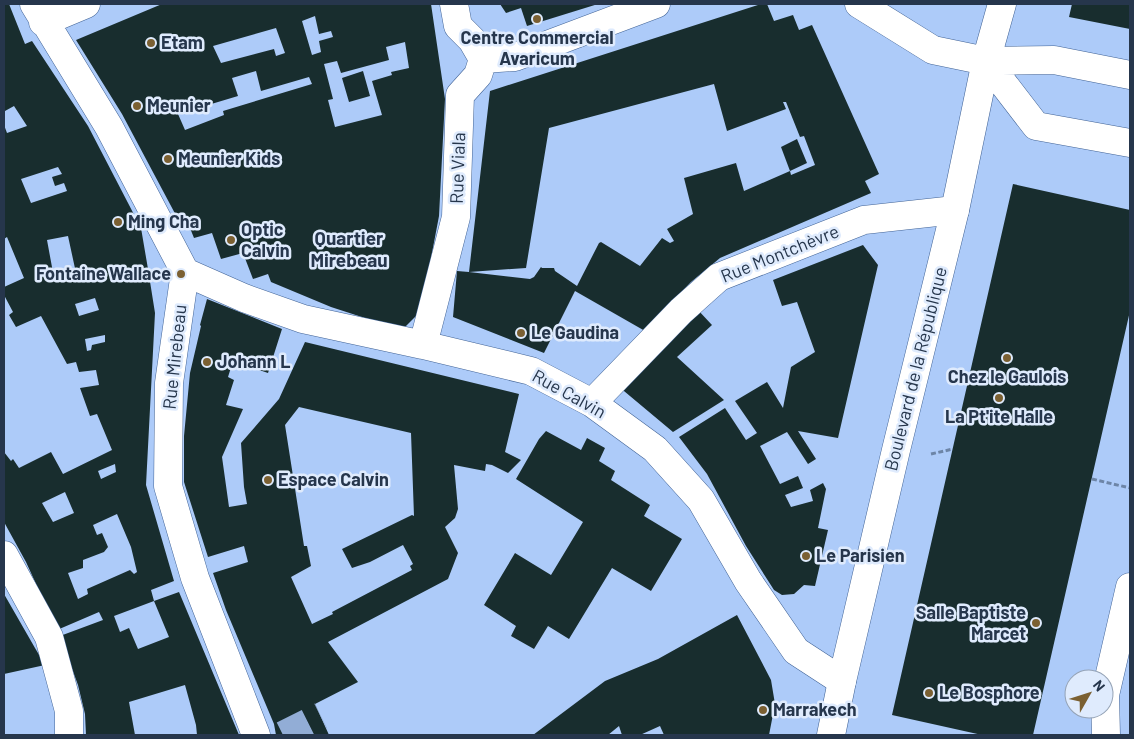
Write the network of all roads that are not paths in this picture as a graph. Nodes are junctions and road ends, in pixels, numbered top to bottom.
1 (86, 4) edge
2 (454, 4) edge
3 (656, 4) edge
4 (859, 4) edge
5 (1002, 4) edge
6 (38, 13) edge
7 (483, 59) junction
8 (986, 62) junction
9 (1130, 75) edge
10 (1130, 143) edge
11 (956, 210) junction
12 (185, 272) junction
13 (423, 345) junction
14 (592, 402) junction
15 (4, 555) edge
16 (1130, 587) edge
17 (842, 681) junction
18 (69, 735) edge
19 (256, 735) edge
20 (831, 735) edge
21 (1106, 735) edge

1 - 6 street
2 - 7 street
3 - 7 street
4 - 8 street
5 - 8 street, Boulevard de la République
6 - 12 street
7 - 13 street, Rue Viala
8 - 9 street
8 - 10 street
8 - 11 street, Boulevard de la République
11 - 14 street, Rue Montchèvre
11 - 17 street, Boulevard de la République
12 - 13 street, Rue Calvin
12 - 19 street, Rue Mirebeau
13 - 14 street, Rue Calvin
14 - 17 street, Rue Calvin
15 - 18 street
16 - 21 street
17 - 20 street, Boulevard de la République

